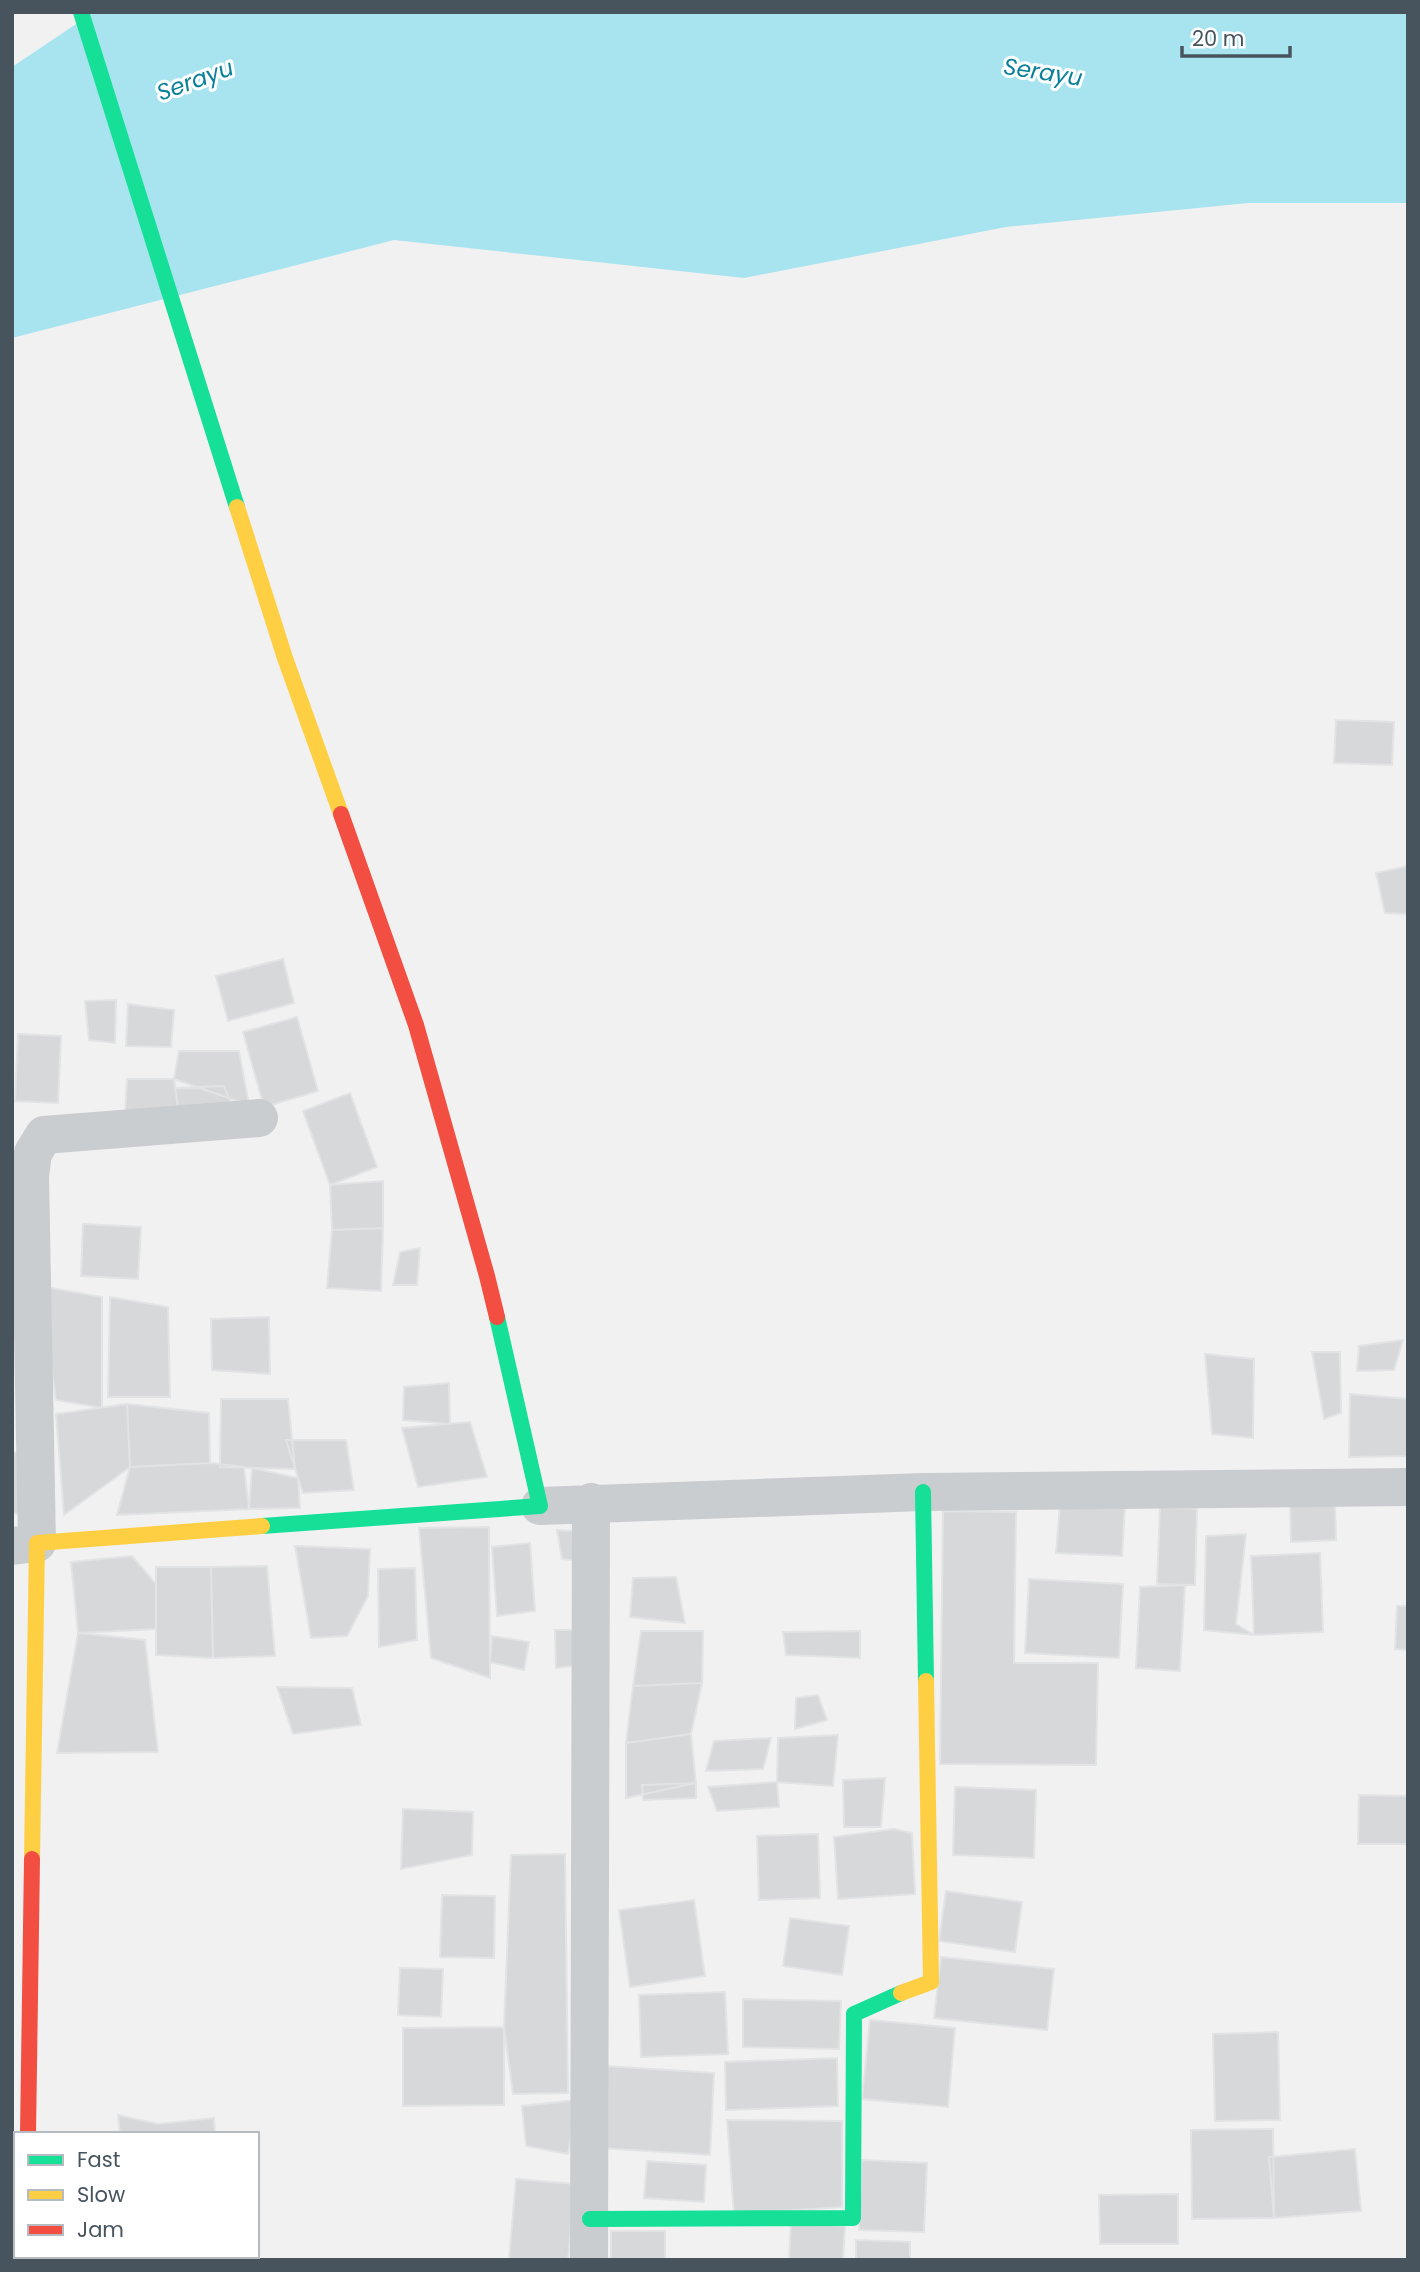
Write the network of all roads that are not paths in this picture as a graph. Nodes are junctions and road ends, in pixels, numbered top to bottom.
1 (81, 12) edge
2 (259, 1118) dead end
3 (1408, 1487) edge
4 (923, 1493) junction
5 (591, 1502) junction
6 (540, 1506) junction
7 (25, 1545) edge
8 (28, 2132) edge
9 (590, 2219) junction
10 (589, 2260) edge

1 - 6 street
2 - 7 street
3 - 4 street
4 - 5 street
4 - 9 street
5 - 6 street
5 - 9 street
6 - 7 street
7 - 8 street
9 - 10 street

